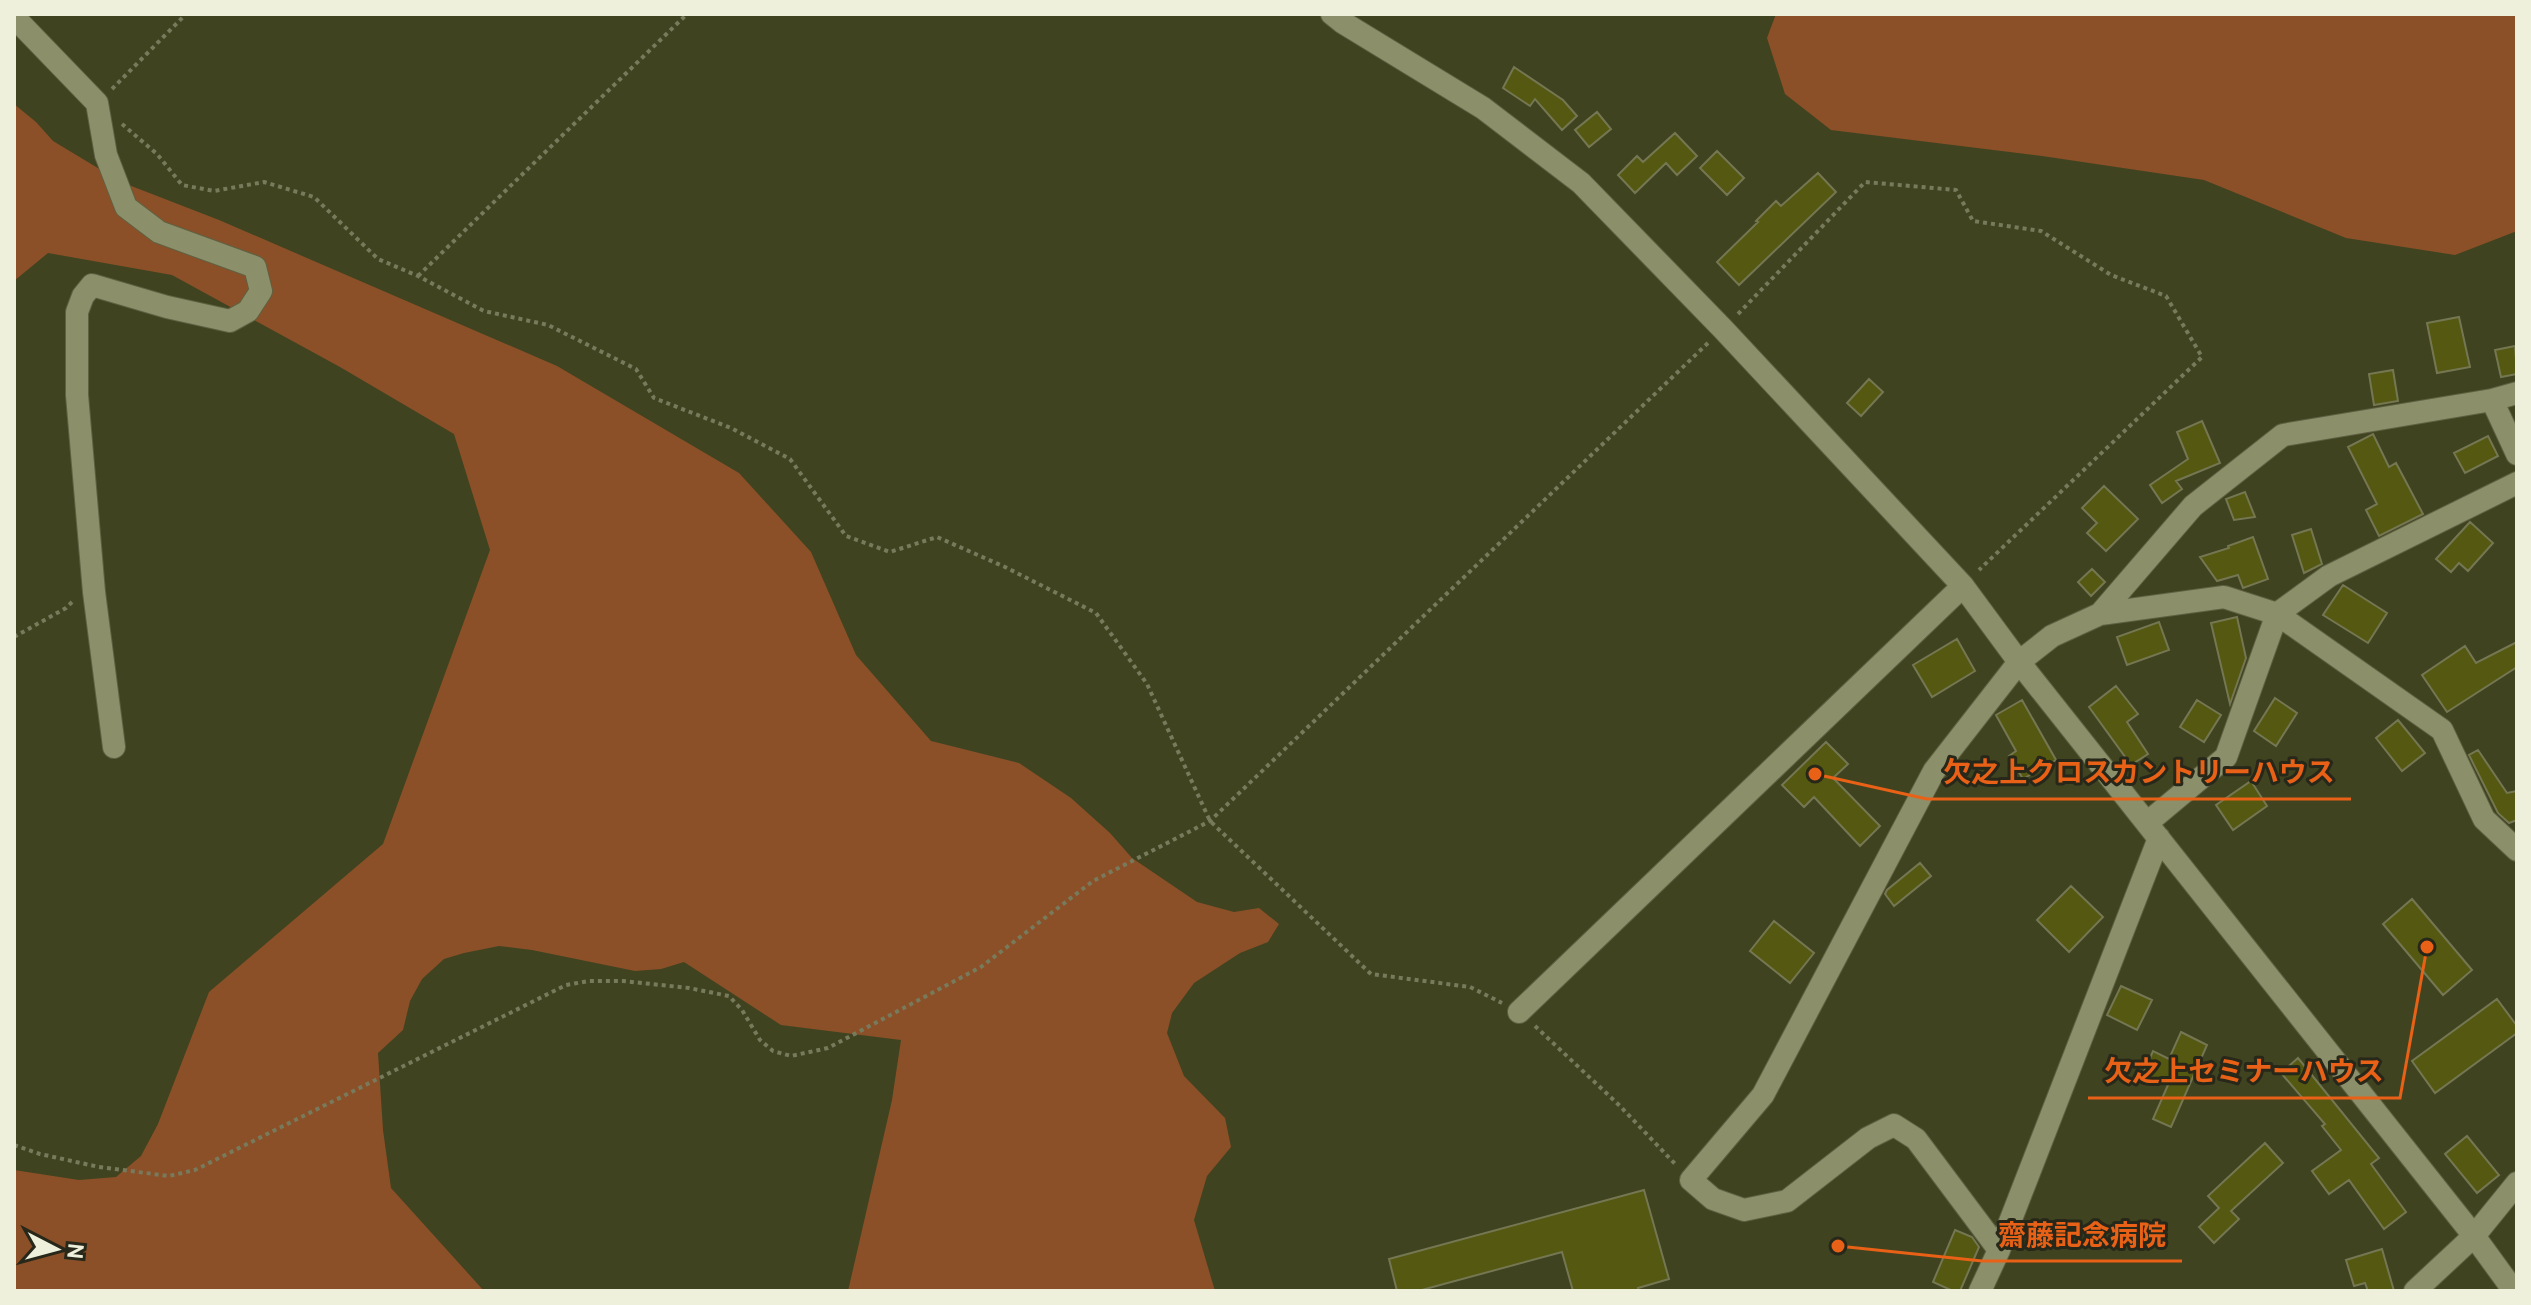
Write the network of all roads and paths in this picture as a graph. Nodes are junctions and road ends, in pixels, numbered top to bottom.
1 (186, 14) edge
2 (687, 14) edge
3 (1332, 14) edge
4 (14, 17) edge
5 (97, 103) junction
6 (418, 276) junction
7 (1723, 329) junction
8 (2517, 393) edge
9 (2492, 400) junction
10 (2517, 454) edge
11 (2517, 483) edge
12 (1963, 586) junction
13 (94, 592) junction
14 (2100, 614) junction
15 (2277, 614) junction
16 (14, 637) edge
17 (2019, 662) junction
18 (114, 747) dead end
19 (1210, 821) junction
20 (2153, 831) junction
21 (2517, 850) edge
22 (1519, 1012) junction
23 (14, 1145) edge
24 (1691, 1180) junction
25 (2517, 1183) edge
26 (2474, 1236) junction
27 (1999, 1250) junction
28 (1980, 1291) edge
29 (2415, 1291) edge
30 (2514, 1291) edge

1 - 5 path
2 - 6 path
3 - 7 street
4 - 5 street
5 - 6 path
5 - 13 street
6 - 19 path
7 - 12 street
7 - 12 path
7 - 19 path
8 - 9 street
9 - 10 street
9 - 14 street
11 - 15 street
12 - 17 street
12 - 22 street
13 - 16 path
13 - 18 street
14 - 15 street
14 - 17 street
15 - 20 street
15 - 21 street
17 - 20 street
17 - 24 street
19 - 22 path
19 - 23 path
20 - 26 street
20 - 27 street
22 - 24 path
24 - 27 street
25 - 26 street
26 - 29 street
26 - 30 street
27 - 28 street

